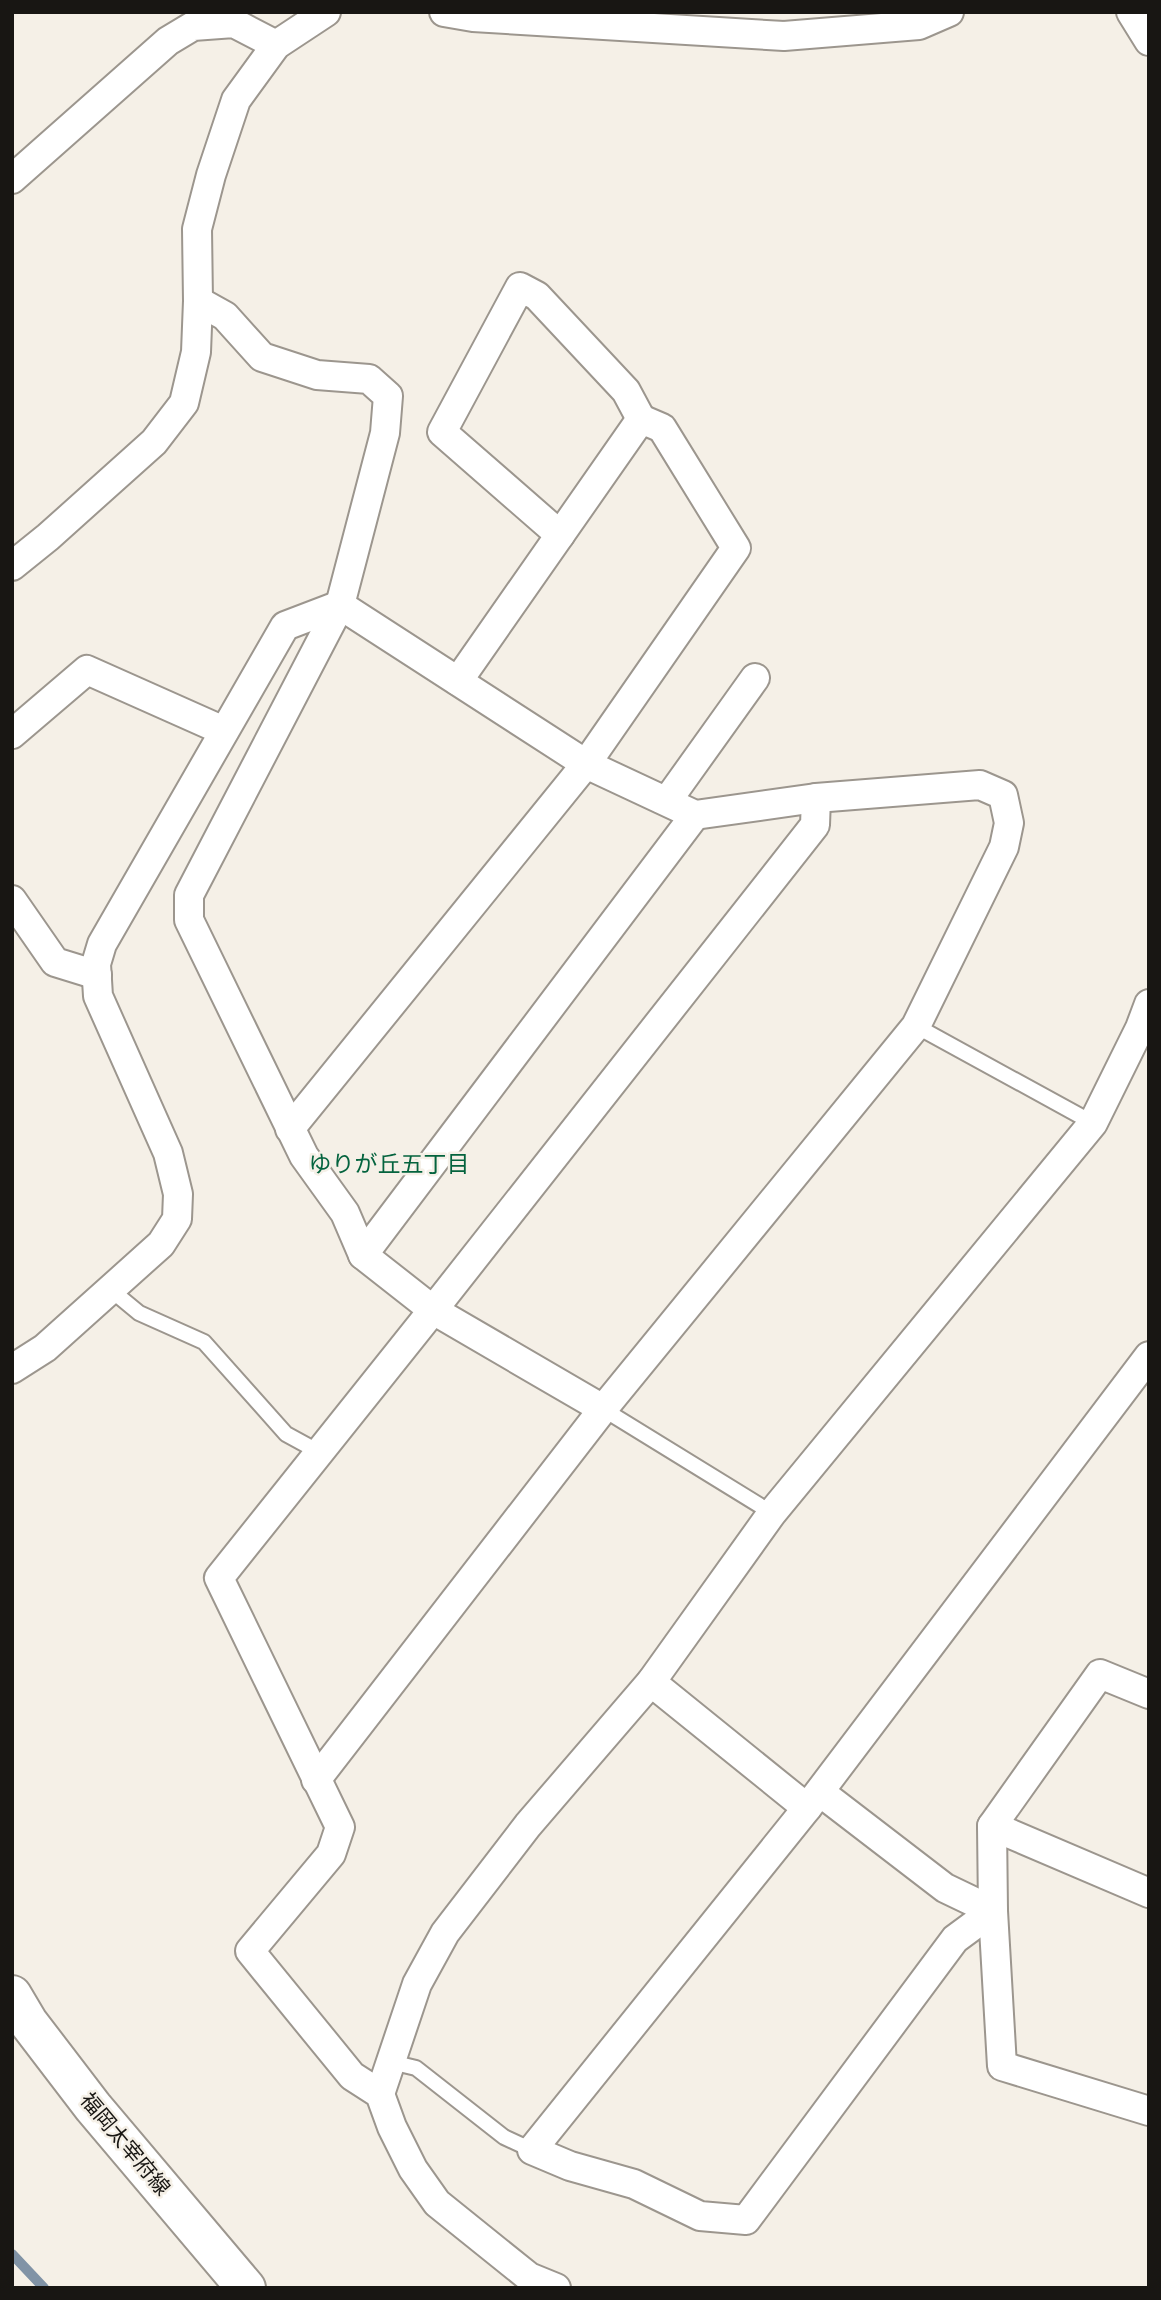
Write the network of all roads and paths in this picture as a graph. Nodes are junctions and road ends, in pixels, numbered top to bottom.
1 (326, 12) edge
2 (444, 12) edge
3 (949, 12) edge
4 (1131, 12) edge
5 (1149, 41) edge
6 (276, 45) junction
7 (12, 178) edge
8 (198, 301) junction
9 (641, 419) junction
10 (560, 536) junction
11 (12, 566) edge
12 (340, 605) junction
13 (755, 678) dead end
14 (458, 681) junction
15 (224, 731) junction
16 (12, 734) edge
17 (586, 764) junction
18 (816, 799) junction
19 (667, 802) junction
20 (695, 814) junction
21 (12, 900) edge
22 (97, 975) junction
23 (1148, 1010) edge
24 (916, 1026) junction
25 (1093, 1123) junction
26 (290, 1129) junction
27 (363, 1255) junction
28 (110, 1289) junction
29 (433, 1310) junction
30 (1149, 1356) edge
31 (12, 1369) edge
32 (603, 1409) junction
33 (319, 1452) junction
34 (772, 1513) junction
35 (651, 1682) junction
36 (1149, 1694) edge
37 (316, 1780) junction
38 (814, 1800) junction
39 (992, 1826) junction
40 (1149, 1893) edge
41 (993, 1911) junction
42 (12, 1995) edge
43 (391, 2062) junction
44 (380, 2094) junction
45 (1149, 2111) edge
46 (532, 2150) junction
47 (246, 2288) edge
48 (555, 2288) edge

1 - 6 street
2 - 3 street
4 - 5 street
6 - 7 street
6 - 8 street
8 - 11 street
8 - 12 street
9 - 10 street
9 - 10 street
9 - 17 street
10 - 14 street
12 - 14 street
12 - 15 street
12 - 26 street
13 - 19 street
14 - 17 street
15 - 16 street
15 - 22 street
17 - 19 street
17 - 26 street
18 - 20 street
18 - 24 street
18 - 29 street
19 - 20 street
20 - 27 street
21 - 22 street
22 - 28 street
23 - 25 street
24 - 25 lane
24 - 32 street
25 - 34 street
26 - 27 street
27 - 29 street
28 - 31 street
28 - 33 lane
29 - 32 street
29 - 33 street
30 - 38 street
32 - 34 lane
32 - 37 street
33 - 37 street
34 - 35 street
35 - 38 street
35 - 43 street
36 - 39 street
37 - 44 street
38 - 41 street
38 - 46 street
39 - 40 street
39 - 41 street
41 - 45 street
41 - 46 street
42 - 47 main road, 福岡太宰府線
43 - 44 street
43 - 46 lane
44 - 48 street

